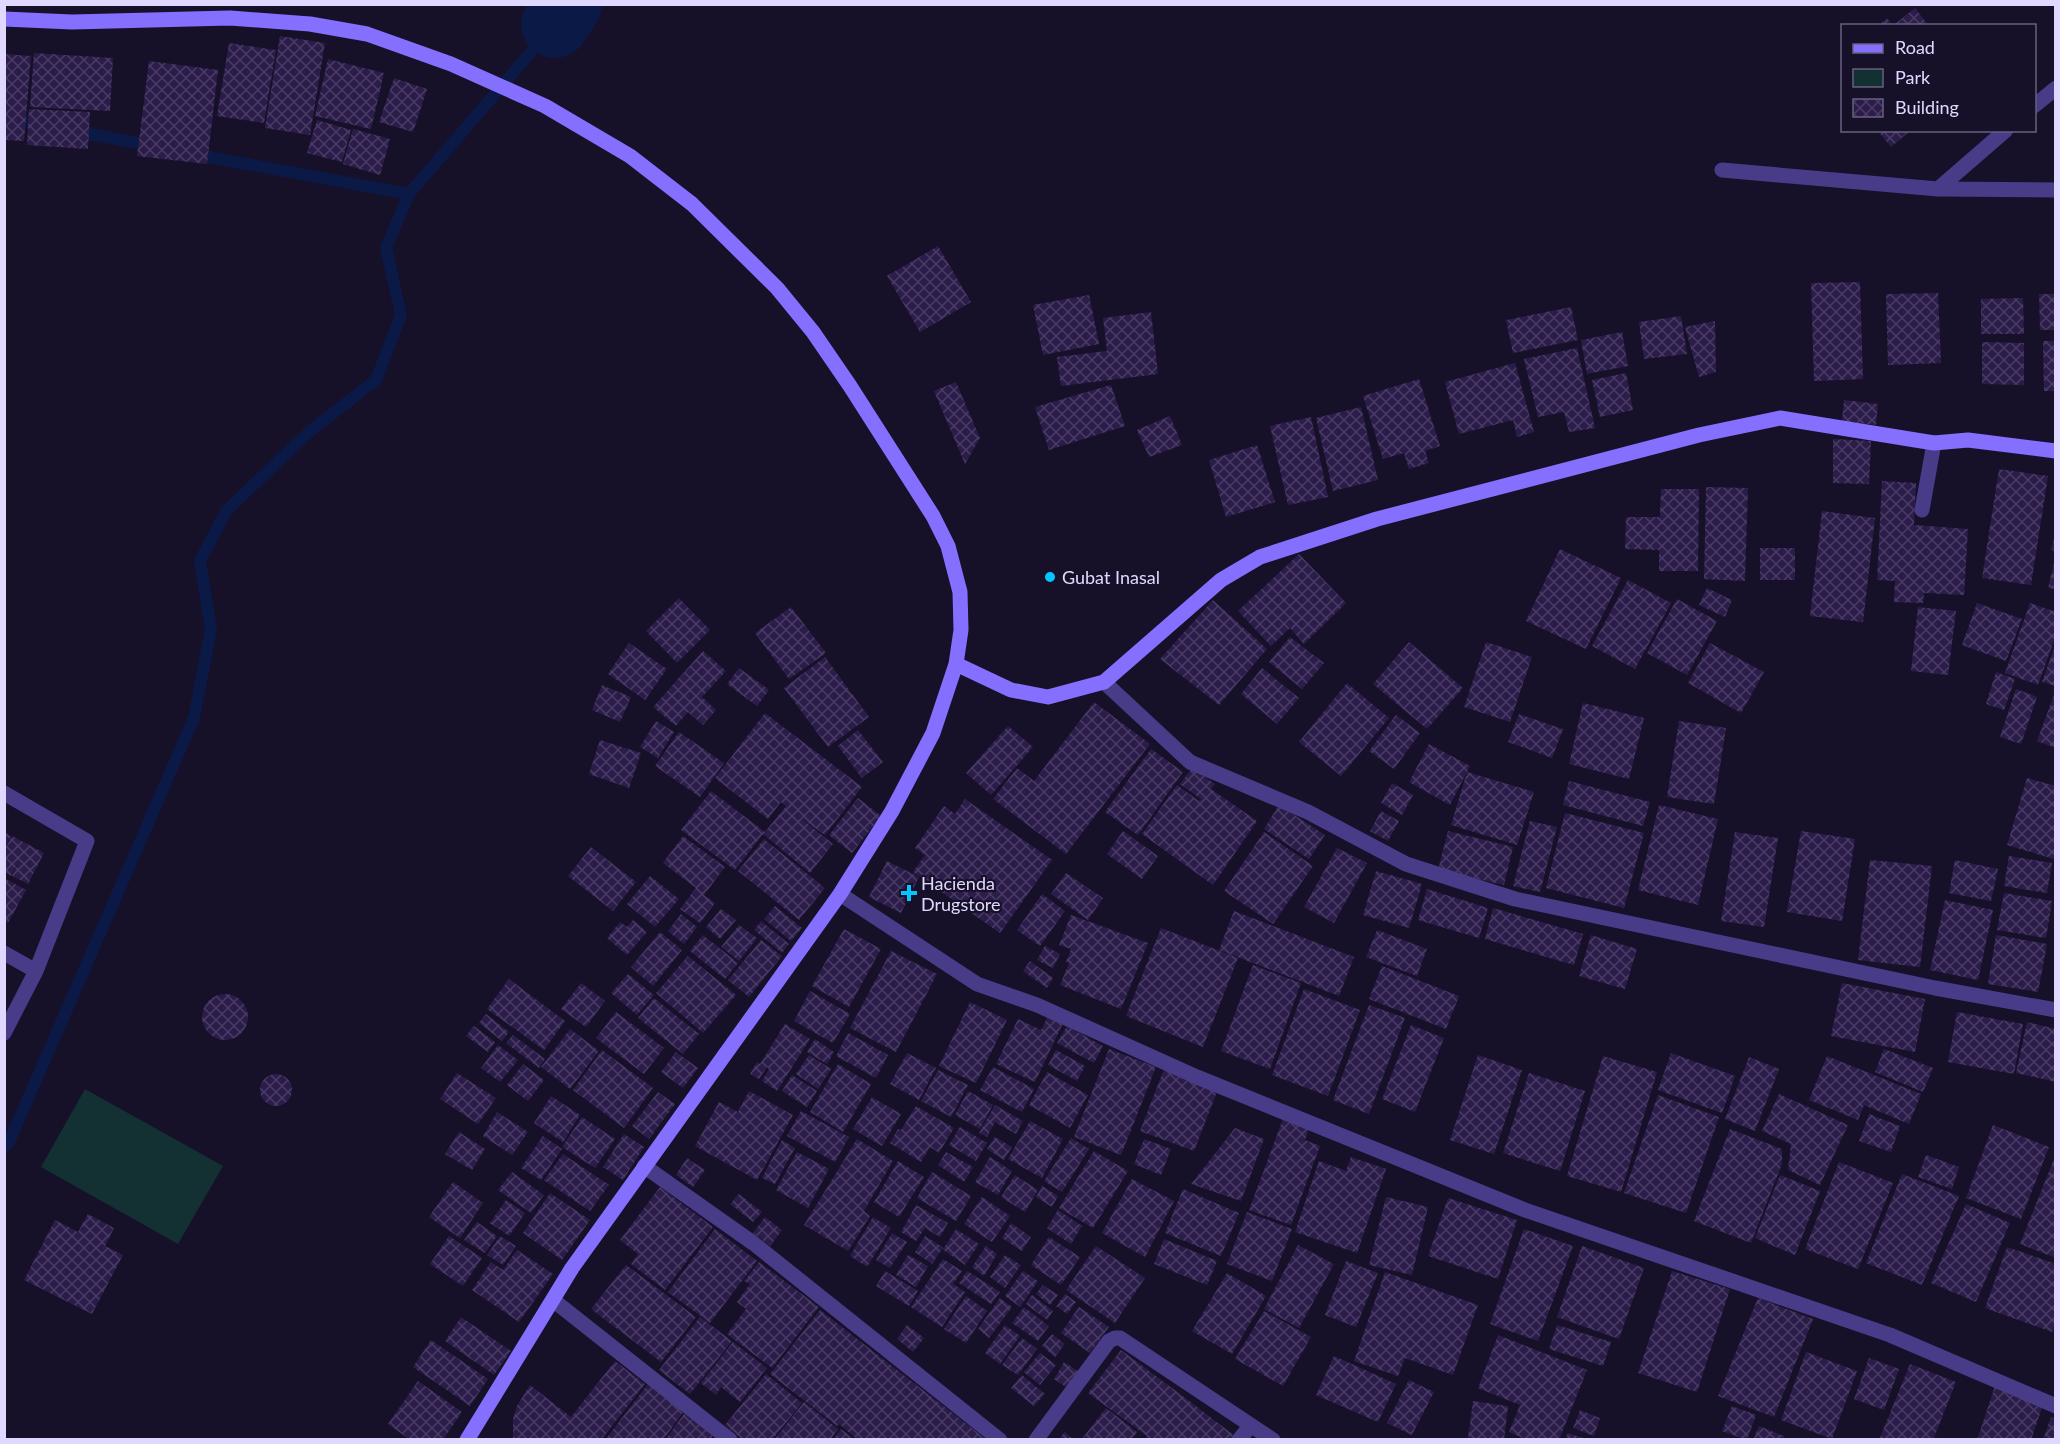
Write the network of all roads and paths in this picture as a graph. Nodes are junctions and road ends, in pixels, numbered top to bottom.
1 (4, 19) edge
2 (2055, 88) edge
3 (2036, 104) edge
4 (2004, 132) edge
5 (1722, 170) dead end
6 (1938, 189) junction
7 (2055, 190) edge
8 (1934, 444) junction
9 (2055, 451) edge
10 (1922, 510) dead end
11 (956, 664) junction
12 (1104, 682) junction
13 (4, 794) edge
14 (840, 894) junction
15 (4, 953) edge
16 (36, 971) junction
17 (2055, 1010) edge
18 (4, 1033) edge
19 (644, 1166) junction
20 (553, 1300) junction
21 (2055, 1406) edge
22 (1251, 1425) junction
23 (467, 1440) edge
24 (730, 1440) edge
25 (1000, 1440) edge
26 (1036, 1440) edge
27 (1239, 1440) edge
28 (1273, 1440) edge

1 - 11 street
2 - 3 street
4 - 6 street
5 - 6 street
6 - 7 street
8 - 9 street
8 - 10 street
8 - 12 street
11 - 12 street
11 - 14 street
12 - 17 street
13 - 16 street
14 - 19 street
14 - 21 street
15 - 16 street
16 - 18 street
19 - 20 street
19 - 25 street
20 - 23 street
20 - 24 street
22 - 26 street
22 - 27 street
22 - 28 street

